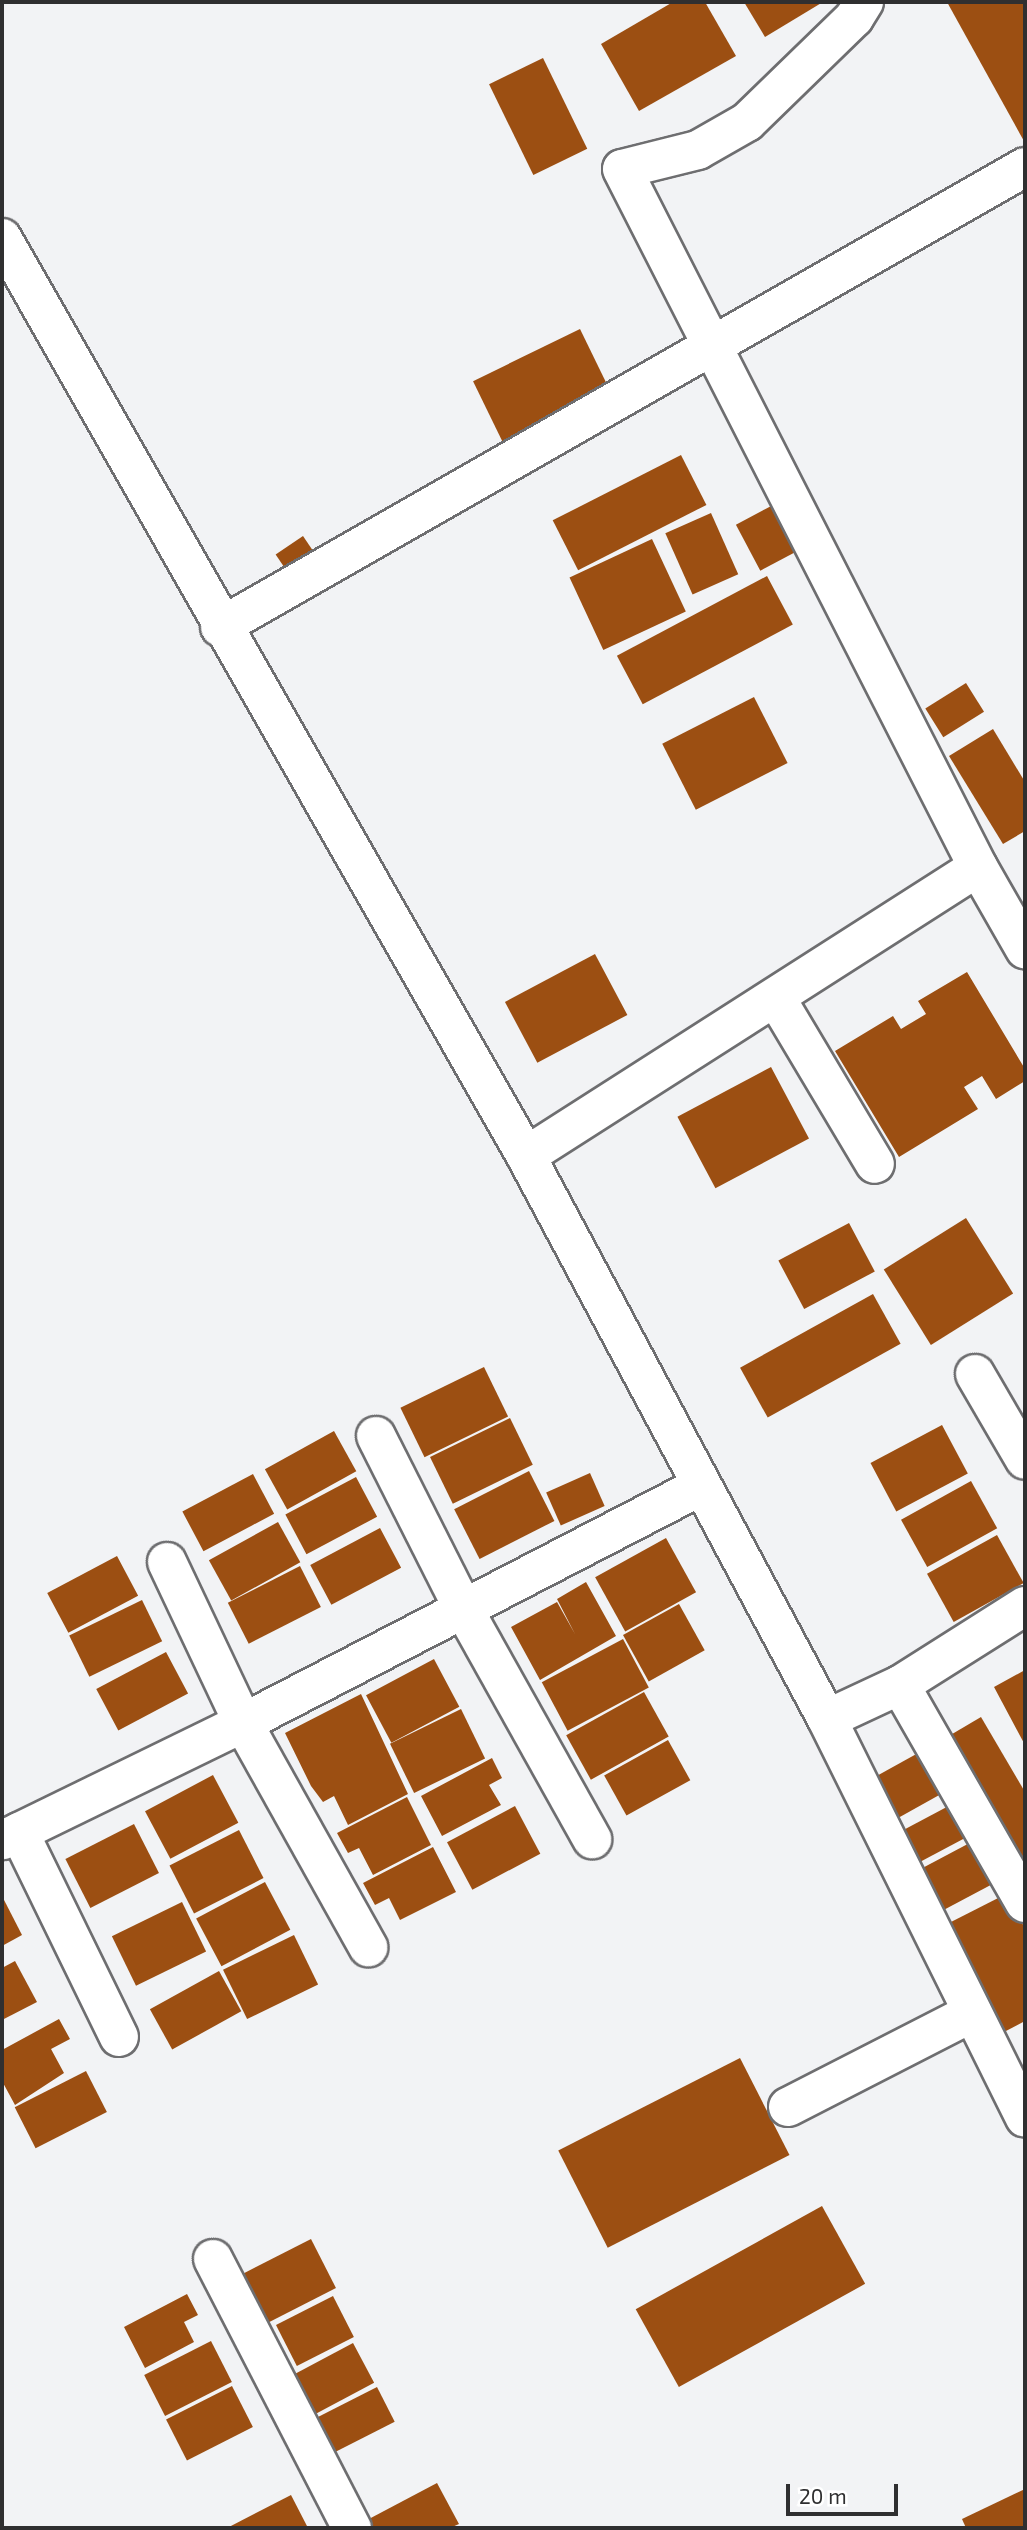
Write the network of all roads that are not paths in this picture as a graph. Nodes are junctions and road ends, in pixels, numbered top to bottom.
1 (864, 2) edge
2 (1025, 167) edge
3 (2, 238) edge
4 (712, 345) junction
5 (220, 626) junction
6 (978, 867) junction
7 (1025, 949) edge
8 (776, 999) junction
9 (526, 1156) junction
10 (876, 1164) dead end
11 (975, 1374) dead end
12 (376, 1436) dead end
13 (1025, 1461) edge
14 (701, 1486) junction
15 (167, 1562) dead end
16 (1025, 1606) edge
17 (463, 1608) junction
18 (900, 1685) junction
19 (827, 1719) junction
20 (243, 1723) junction
21 (10, 1834) edge
22 (592, 1839) dead end
23 (1025, 1903) edge
24 (368, 1947) dead end
25 (972, 2013) junction
26 (119, 2037) dead end
27 (788, 2108) dead end
28 (1025, 2118) edge
29 (213, 2259) dead end
30 (352, 2528) edge

1 - 4 street
2 - 4 street
3 - 5 street
4 - 5 street
4 - 6 street
5 - 9 street
6 - 7 street
6 - 8 street
8 - 9 street
8 - 10 street
9 - 14 street
11 - 13 street
12 - 17 street
14 - 17 street
14 - 19 street
15 - 20 street
16 - 18 street
17 - 20 street
17 - 22 street
18 - 19 street
18 - 23 street
19 - 25 street
20 - 21 street
20 - 24 street
21 - 26 street
25 - 27 street
25 - 28 street
29 - 30 street

